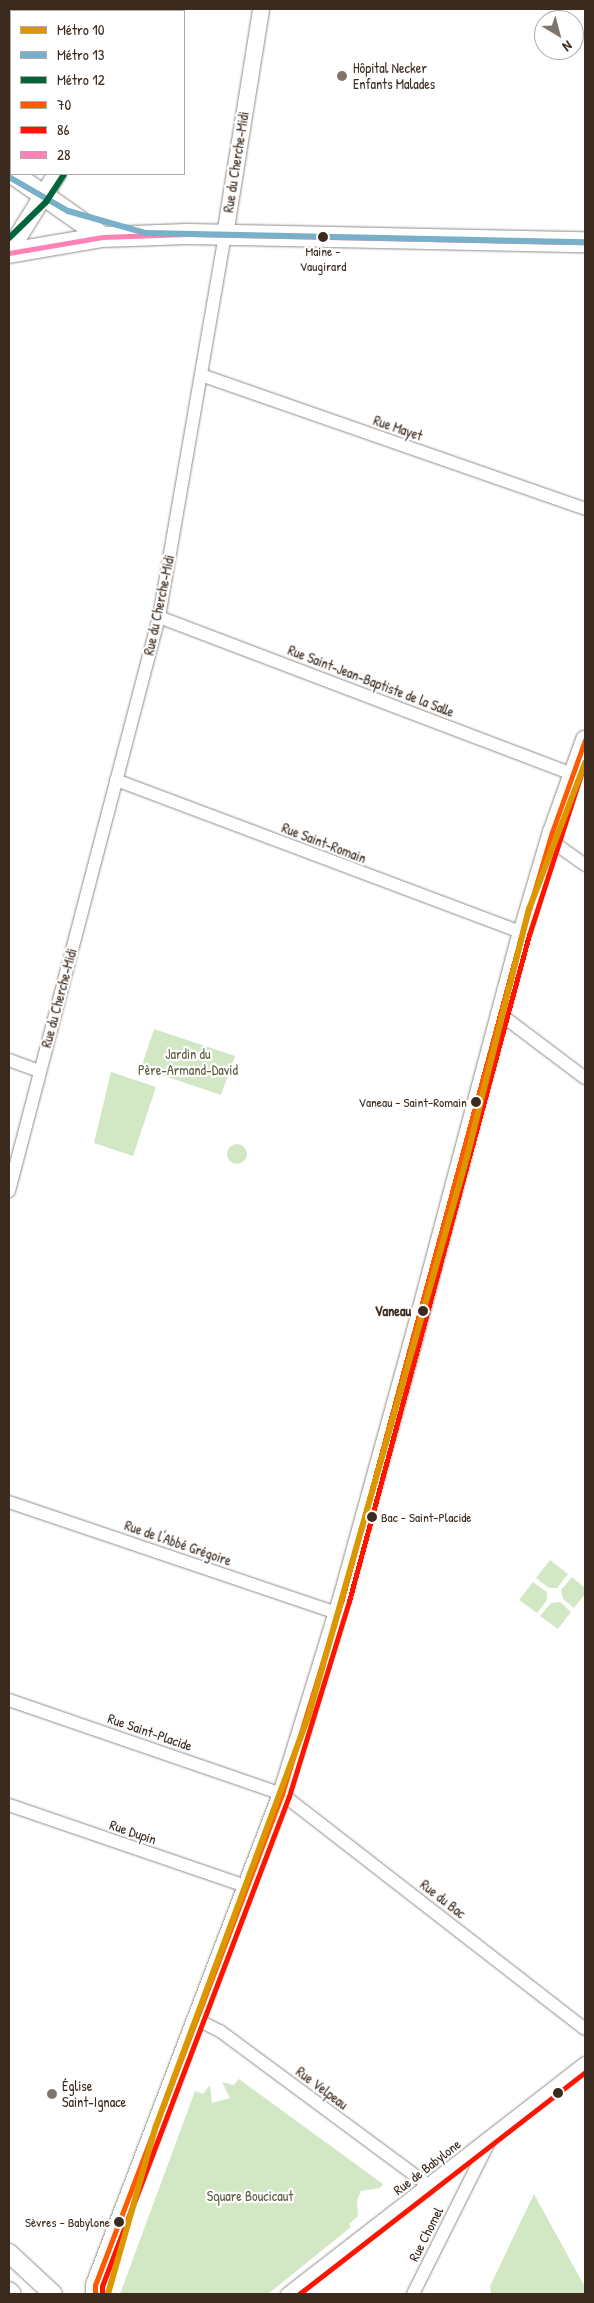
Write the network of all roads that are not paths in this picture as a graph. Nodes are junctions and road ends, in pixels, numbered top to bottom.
1 (261, 9) edge
2 (15, 175) edge
3 (56, 175) edge
4 (44, 196) junction
5 (226, 235) junction
6 (103, 237) junction
7 (585, 242) edge
8 (9, 252) edge
9 (201, 375) junction
10 (585, 509) edge
11 (159, 616) junction
12 (585, 740) edge
13 (572, 774) junction
14 (116, 780) junction
15 (550, 840) junction
16 (585, 865) edge
17 (522, 933) junction
18 (500, 1014) junction
19 (9, 1060) edge
20 (40, 1071) junction
21 (585, 1078) edge
22 (9, 1191) edge
23 (9, 1502) edge
24 (338, 1613) junction
25 (9, 1700) edge
26 (282, 1794) junction
27 (9, 1805) edge
28 (248, 1887) junction
29 (196, 2019) junction
30 (585, 2029) edge
31 (585, 2062) edge
32 (493, 2134) junction
33 (428, 2185) junction
34 (9, 2253) edge
35 (9, 2291) edge
36 (12, 2294) edge
37 (53, 2294) edge
38 (95, 2294) edge
39 (287, 2294) edge
40 (413, 2294) edge

1 - 5 street, Rue du Cherche-Midi
2 - 4 main road
3 - 4 main road
4 - 6 main road
4 - 8 main road
5 - 6 main road
5 - 7 main road
5 - 9 street, Rue du Cherche-Midi
6 - 8 main road
9 - 10 street, Rue Mayet
9 - 11 street, Rue du Cherche-Midi
11 - 13 street, Rue Saint-Jean-Baptiste de la Salle
11 - 14 street, Rue du Cherche-Midi
12 - 13 main road
13 - 15 main road
14 - 17 street, Rue Saint-Romain
14 - 20 street, Rue du Cherche-Midi
15 - 16 street
15 - 17 main road
17 - 18 main road
18 - 21 street
18 - 24 main road
19 - 20 street
20 - 22 street, Rue du Cherche-Midi
23 - 24 street, Rue de l'Abbé Grégoire
24 - 26 main road
25 - 26 street, Rue Saint-Placide
26 - 28 main road
26 - 30 street, Rue du Bac
27 - 28 street, Rue Dupin
28 - 29 main road
29 - 33 street, Rue Velpeau
29 - 38 main road
31 - 32 street, Rue de Babylone
32 - 33 street, Rue de Babylone
32 - 40 street, Rue Chomel
33 - 39 street, Rue de Babylone
34 - 37 main road
35 - 36 main road

